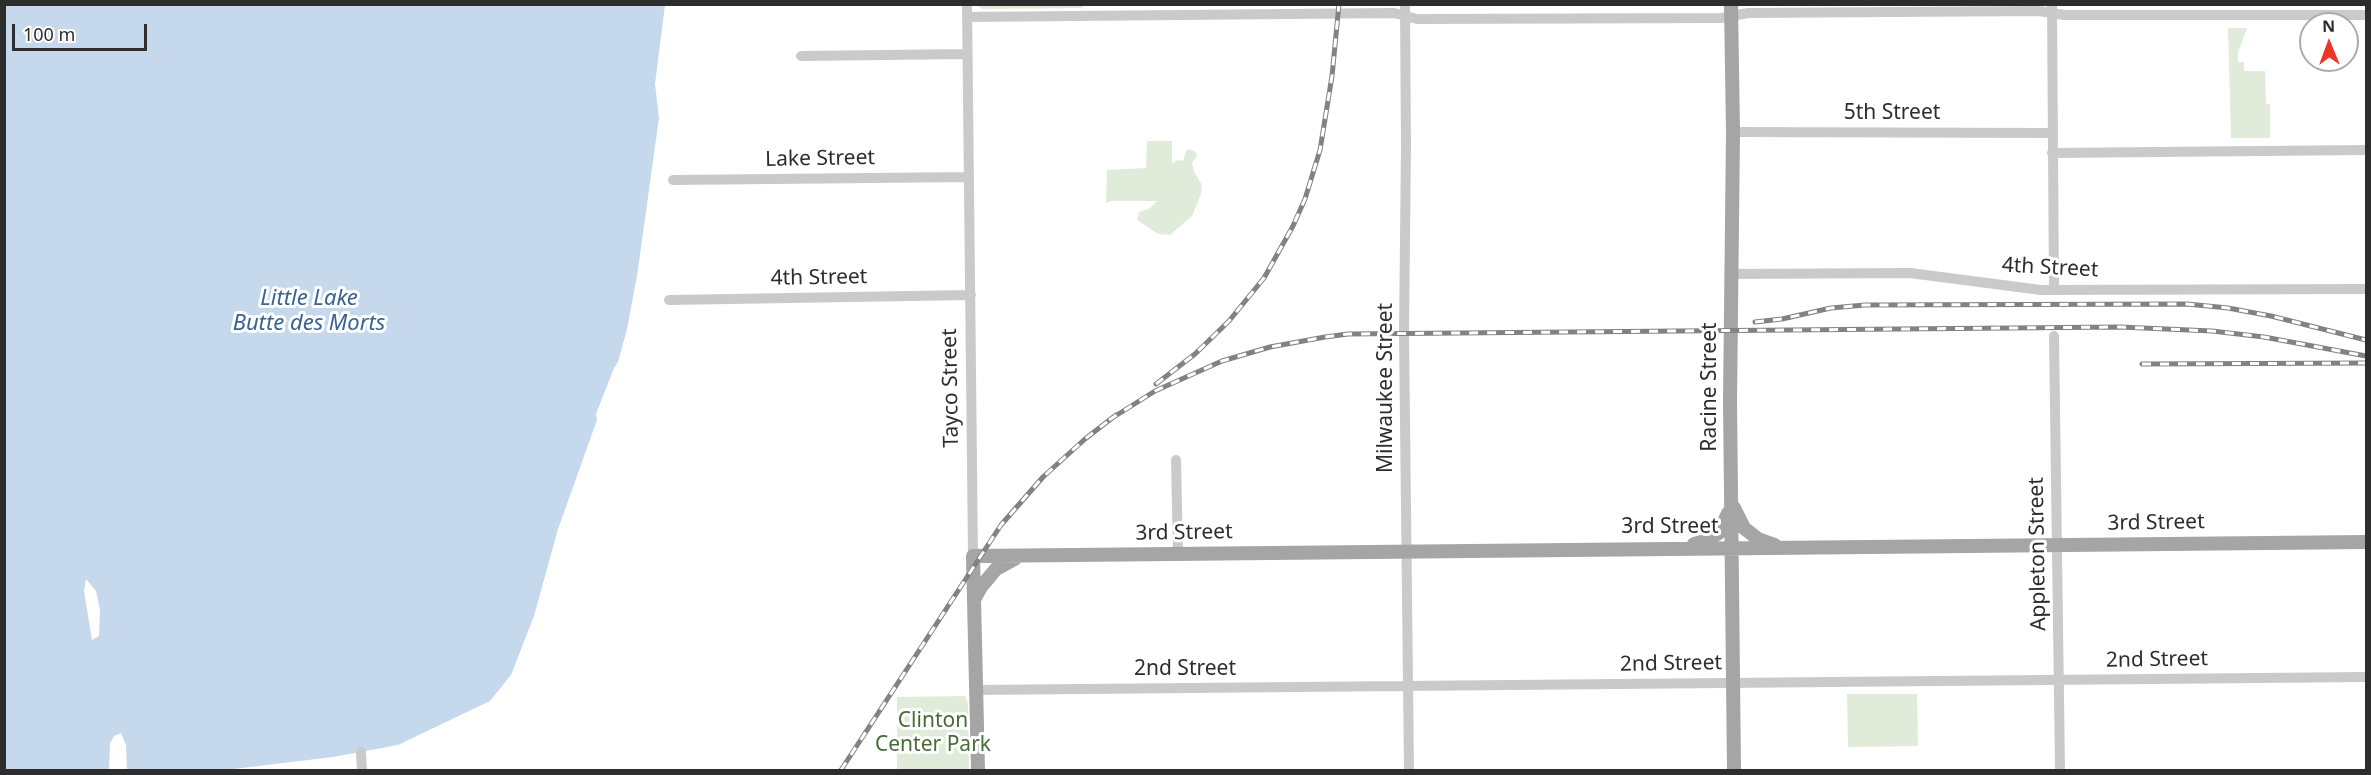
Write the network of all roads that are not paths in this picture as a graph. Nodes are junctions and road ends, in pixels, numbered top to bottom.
1 (967, 4) edge
2 (1893, 8) edge
3 (2052, 9) edge
4 (1094, 10) edge
5 (1405, 10) edge
6 (1732, 10) edge
7 (2202, 10) edge
8 (2367, 15) edge
9 (967, 16) junction
10 (967, 54) junction
11 (801, 56) dead end
12 (1733, 132) junction
13 (2051, 133) junction
14 (2367, 150) edge
15 (2052, 153) junction
16 (969, 177) junction
17 (673, 180) dead end
18 (1731, 274) junction
19 (2367, 289) edge
20 (2054, 290) junction
21 (971, 295) junction
22 (669, 300) dead end
23 (2054, 336) dead end
24 (1176, 460) dead end
25 (1731, 497) junction
26 (2367, 542) edge
27 (2057, 545) junction
28 (1674, 548) junction
29 (1732, 548) junction
30 (1795, 549) junction
31 (1407, 551) junction
32 (1022, 555) junction
33 (1178, 555) junction
34 (973, 556) junction
35 (974, 600) junction
36 (2367, 677) edge
37 (2059, 680) junction
38 (1734, 683) junction
39 (1409, 686) junction
40 (976, 690) junction
41 (361, 752) dead end
42 (362, 771) edge
43 (978, 771) edge
44 (1409, 771) edge
45 (1734, 771) edge
46 (2060, 771) edge

1 - 9 street, Tayco Street
2 - 3 street
2 - 6 street
3 - 7 street
3 - 13 street
4 - 5 street
4 - 9 street
5 - 6 street
5 - 31 street, Milwaukee Street
6 - 12 main road, Racine Street
7 - 8 street
9 - 10 street, Tayco Street
10 - 11 street
10 - 16 street, Tayco Street
12 - 13 street, 5th Street
12 - 18 main road, Racine Street
13 - 15 street
14 - 15 street
15 - 20 street
16 - 17 street, Lake Street
16 - 21 street, Tayco Street
18 - 20 street, 4th Street
18 - 25 main road, Racine Street
19 - 20 street, 4th Street
21 - 22 street, 4th Street
21 - 34 street, Tayco Street
23 - 27 street, Appleton Street
24 - 33 street
25 - 28 main road
25 - 29 main road, Racine Street
25 - 30 main road
26 - 27 main road, 3rd Street
27 - 30 main road, 3rd Street
27 - 37 street, Appleton Street
28 - 29 main road, 3rd Street
28 - 31 main road, 3rd Street
29 - 30 main road, 3rd Street
29 - 38 main road, Racine Street
31 - 33 main road, 3rd Street
31 - 39 street, Milwaukee Street
32 - 33 main road, 3rd Street
32 - 34 main road, 3rd Street
32 - 35 main road
34 - 35 main road, Tayco Street
35 - 40 main road, Tayco Street
36 - 37 street, 2nd Street
37 - 38 street, 2nd Street
37 - 46 street, Appleton Street
38 - 39 street, 2nd Street
38 - 45 main road, Racine Street
39 - 40 street, 2nd Street
39 - 44 street, Milwaukee Street
40 - 43 main road, Tayco Street
41 - 42 street

